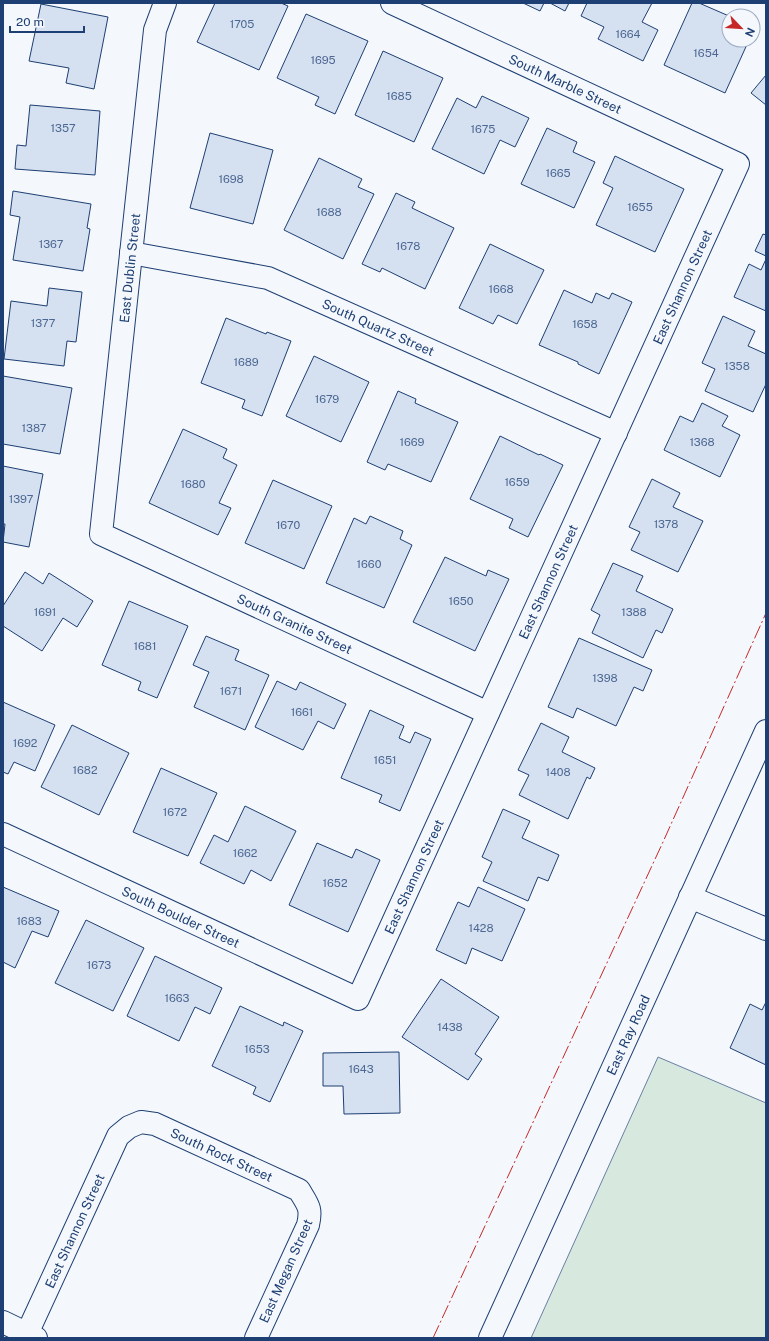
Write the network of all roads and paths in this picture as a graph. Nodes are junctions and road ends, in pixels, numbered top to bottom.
1 (165, 3) edge
2 (392, 3) edge
3 (738, 164) joint
4 (131, 253) junction
5 (616, 433) junction
6 (101, 534) joint
7 (488, 713) junction
8 (766, 731) edge
9 (3, 834) edge
10 (690, 897) junction
11 (766, 929) edge
12 (358, 999) joint
13 (129, 1127) joint
14 (307, 1203) joint
15 (3, 1322) edge
16 (29, 1337) edge
17 (256, 1338) edge
18 (490, 1338) edge

1 - 4 street, East Dublin Street
2 - 3 street, South Marble Street
3 - 5 street, East Shannon Street
4 - 5 street, South Quartz Street
4 - 6 street, East Dublin Street
5 - 7 street, East Shannon Street
6 - 7 street, South Granite Street
7 - 12 street, East Shannon Street
8 - 10 street, East Ray Road
9 - 12 street, South Boulder Street
10 - 11 street
10 - 18 street, East Ray Road
13 - 14 street, South Rock Street
13 - 16 street, East Shannon Street
14 - 17 street, East Megan Street
15 - 16 street

